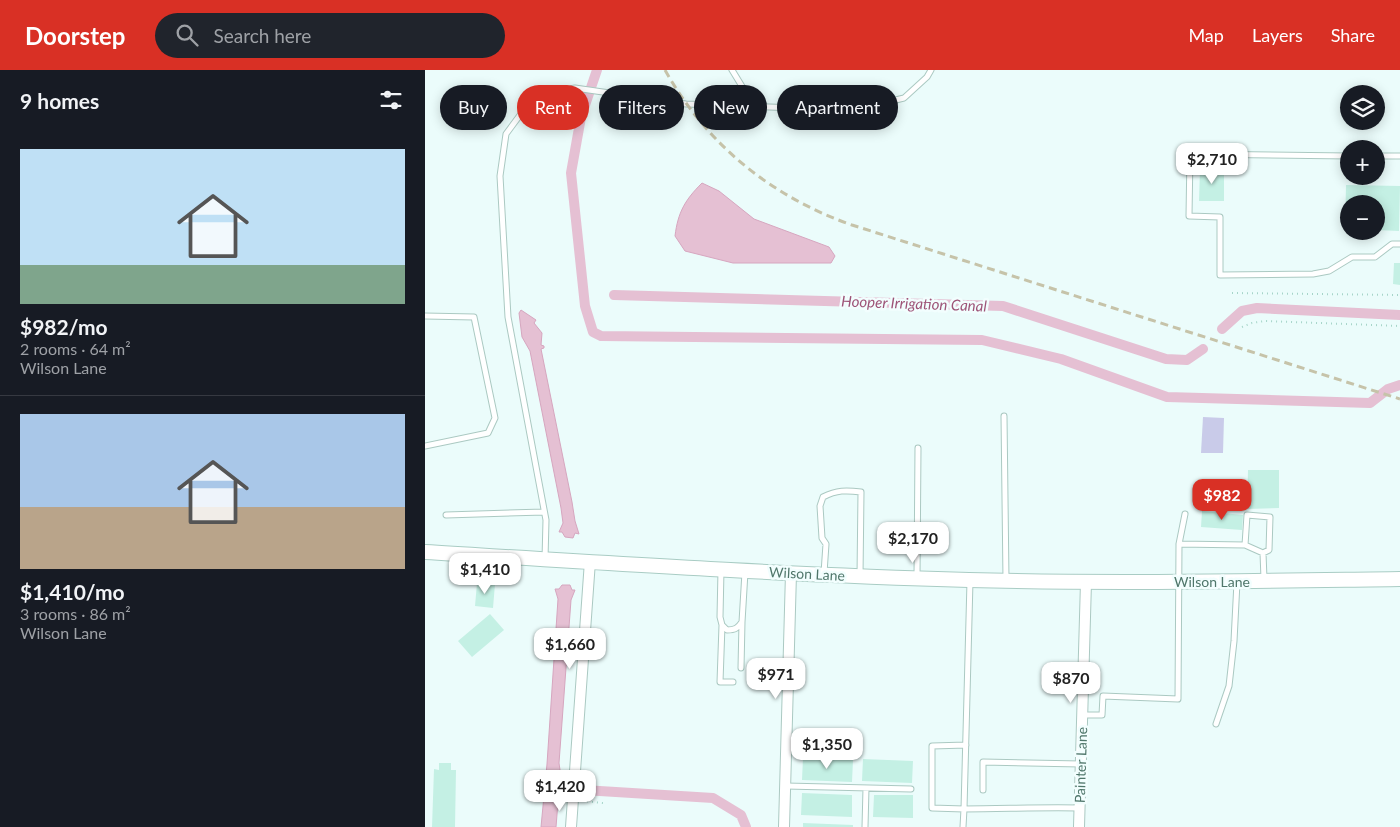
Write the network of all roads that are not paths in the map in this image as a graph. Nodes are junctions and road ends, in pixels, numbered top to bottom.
1 (732, 70) edge
2 (931, 70) edge
3 (742, 85) edge
4 (694, 104) edge
5 (767, 106) edge
6 (1340, 156) edge
7 (1385, 156) edge
8 (1400, 156) edge
9 (1400, 244) edge
10 (425, 316) edge
11 (1004, 416) dead end
12 (425, 446) edge
13 (918, 448) dead end
14 (545, 512) junction
15 (1185, 514) dead end
16 (447, 515) dead end
17 (1179, 544) junction
18 (1245, 545) junction
19 (425, 552) edge
20 (1263, 553) junction
21 (545, 559) junction
22 (590, 562) junction
23 (721, 569) junction
24 (745, 570) junction
25 (791, 573) junction
26 (824, 574) junction
27 (860, 576) junction
28 (917, 578) junction
29 (1400, 579) edge
30 (970, 580) junction
31 (1006, 581) junction
32 (1086, 582) junction
33 (1179, 582) junction
34 (1237, 582) junction
35 (1264, 582) junction
36 (742, 622) junction
37 (722, 625) junction
38 (741, 668) dead end
39 (733, 682) dead end
40 (1083, 715) junction
41 (1216, 724) dead end
42 (965, 745) junction
43 (1081, 764) junction
44 (786, 786) junction
45 (866, 788) junction
46 (911, 789) dead end
47 (983, 790) dead end
48 (1080, 808) junction
49 (964, 809) junction
50 (571, 827) edge
51 (784, 827) edge
52 (865, 827) edge
53 (963, 827) edge
54 (1079, 827) edge

1 - 3 lane
2 - 5 lane
4 - 14 lane
6 - 9 lane
7 - 8 lane
10 - 12 lane
11 - 31 lane
13 - 28 lane
14 - 16 lane
14 - 21 lane
15 - 17 lane
17 - 18 lane
17 - 33 lane
18 - 20 lane
18 - 20 lane
19 - 21 main road, Wilson Lane
20 - 35 lane
21 - 22 main road, Wilson Lane
22 - 23 main road, Wilson Lane
22 - 50 street
23 - 24 main road, Wilson Lane
23 - 37 lane
24 - 25 main road, Wilson Lane
24 - 36 lane
25 - 26 main road, Wilson Lane
25 - 44 street
26 - 27 main road, Wilson Lane
26 - 27 lane
27 - 28 main road, Wilson Lane
28 - 30 main road, Wilson Lane
29 - 35 main road, Wilson Lane
30 - 31 main road, Wilson Lane
30 - 42 lane
31 - 32 main road, Wilson Lane
32 - 33 main road, Wilson Lane
32 - 40 street, Painter Lane
33 - 34 main road, Wilson Lane
33 - 40 lane
34 - 35 main road, Wilson Lane
34 - 41 lane
36 - 37 lane
36 - 38 lane
37 - 39 lane
40 - 43 street, Painter Lane
42 - 49 lane
42 - 49 lane
43 - 47 lane
43 - 48 street, Painter Lane
44 - 45 lane
44 - 51 street
45 - 46 lane
45 - 52 lane
48 - 49 lane
48 - 54 street, Painter Lane
49 - 53 lane

